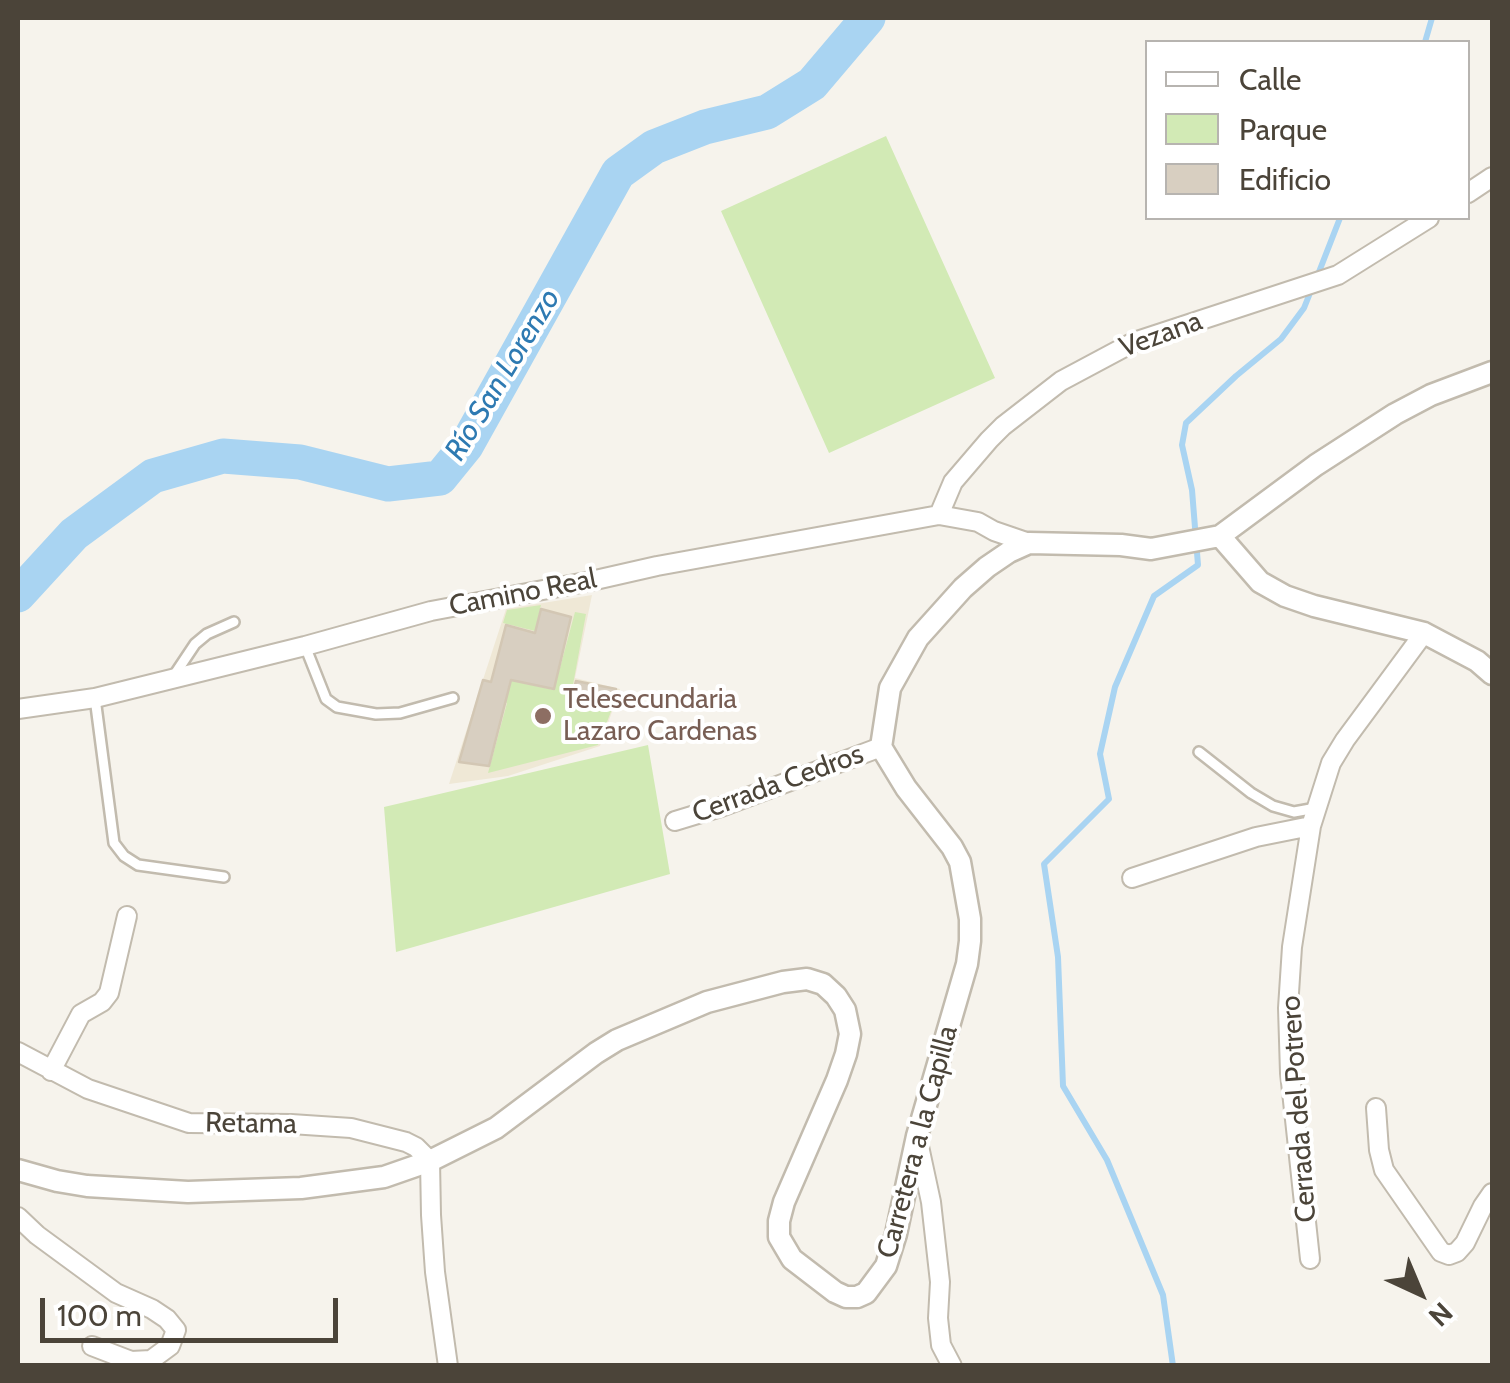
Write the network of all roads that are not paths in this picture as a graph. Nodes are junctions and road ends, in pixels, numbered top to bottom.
1 (1492, 176) edge
2 (1470, 191) edge
3 (1426, 220) edge
4 (1492, 372) edge
5 (939, 515) junction
6 (1213, 538) junction
7 (1030, 543) junction
8 (234, 622) dead end
9 (1424, 633) junction
10 (305, 646) junction
11 (1487, 662) edge
12 (172, 679) junction
13 (95, 698) junction
14 (453, 698) dead end
15 (18, 709) edge
16 (881, 747) junction
17 (1200, 752) dead end
18 (1314, 817) junction
19 (675, 821) dead end
20 (224, 877) dead end
21 (1132, 878) dead end
22 (127, 916) dead end
23 (18, 1052) edge
24 (51, 1070) junction
25 (1376, 1108) dead end
26 (917, 1136) junction
27 (430, 1161) junction
28 (18, 1170) edge
29 (1492, 1193) edge
30 (18, 1218) edge
31 (1310, 1260) dead end
32 (92, 1346) dead end
33 (448, 1366) edge
34 (952, 1366) edge

1 - 2 street
3 - 5 street, Vezana
4 - 6 street
5 - 7 street, Camino Real
5 - 10 street, Camino Real
6 - 7 street
6 - 9 street
7 - 16 street
8 - 12 lane
9 - 11 street
9 - 18 street, Cerrada del Potrero
10 - 12 street, Camino Real
10 - 14 lane
12 - 13 street, Camino Real
13 - 15 street, Camino Real
13 - 20 lane
16 - 19 street, Cerrada Cedros
16 - 26 street, Carretera a la Capilla
17 - 18 lane
18 - 21 street
18 - 31 street, Cerrada del Potrero
22 - 24 street
23 - 24 street, Retama
24 - 27 street, Retama
25 - 29 street
26 - 27 street, Carretera a la Capilla
26 - 34 street
27 - 28 street, Carretera a la Capilla
27 - 33 street
30 - 32 street

